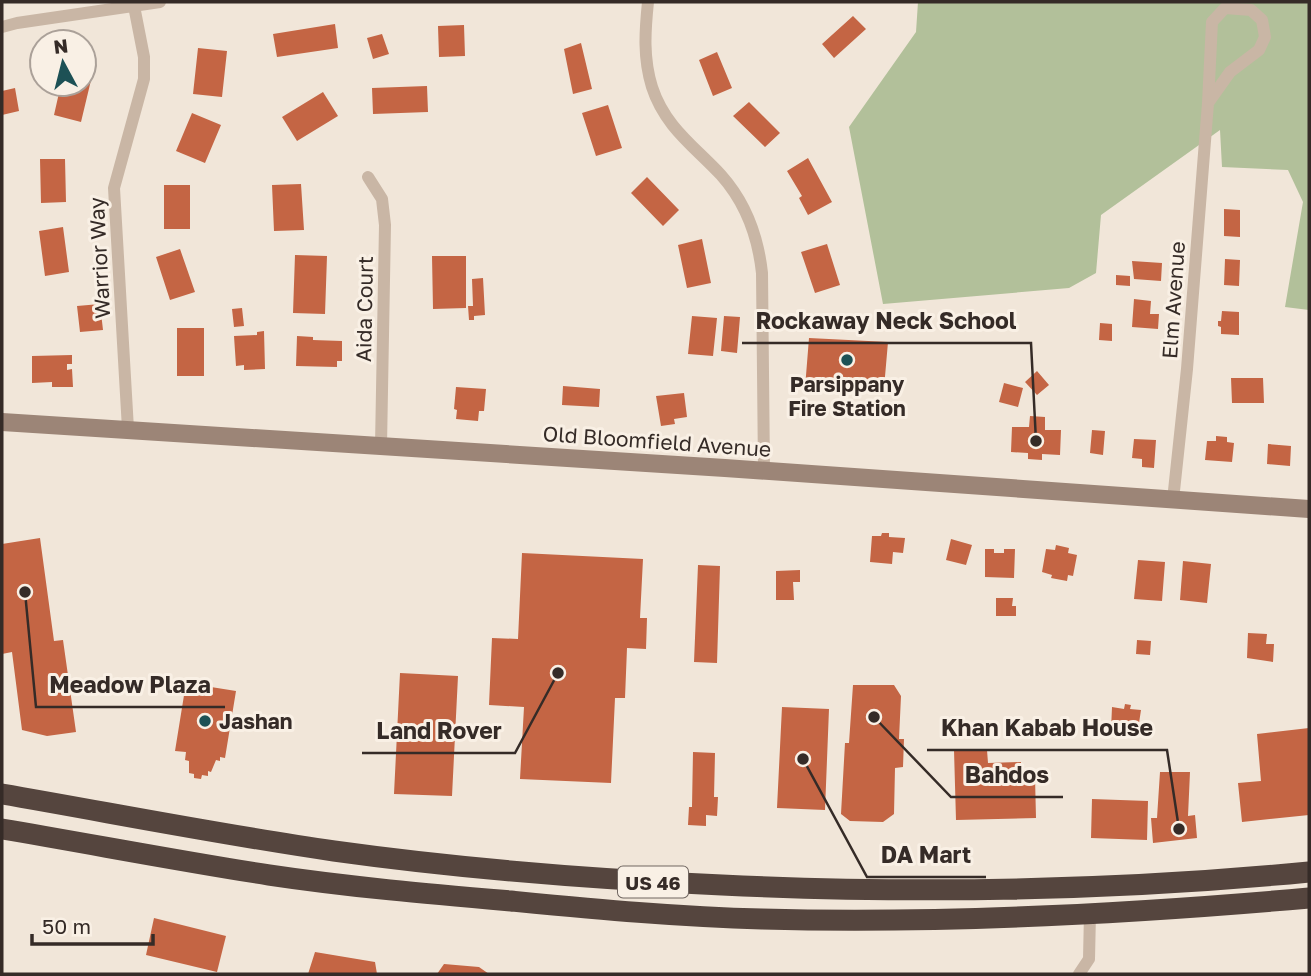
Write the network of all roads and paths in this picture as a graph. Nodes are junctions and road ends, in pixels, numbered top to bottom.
1 (159, 2) edge
2 (648, 2) edge
3 (134, 6) junction
4 (2, 27) edge
5 (1208, 103) junction
6 (368, 177) dead end
7 (2, 422) edge
8 (128, 429) junction
9 (381, 446) junction
10 (764, 471) junction
11 (1173, 500) junction
12 (1309, 509) edge
13 (2, 794) edge
14 (2, 829) edge
15 (1309, 872) edge
16 (1309, 898) edge
17 (1090, 914) junction
18 (1079, 974) edge

1 - 3 street
2 - 10 street
3 - 4 street
3 - 8 street, Warrior Way
5 - 5 street, Elm Avenue
5 - 11 street, Elm Avenue
6 - 9 street, Aida Court
7 - 8 street, Old Bloomfield Avenue
8 - 9 street, Old Bloomfield Avenue
9 - 10 street, Old Bloomfield Avenue
10 - 11 street, Old Bloomfield Avenue
11 - 12 street, Old Bloomfield Avenue
13 - 15 highway, US 46
14 - 17 highway, US 46
16 - 17 highway, US 46
17 - 18 street

